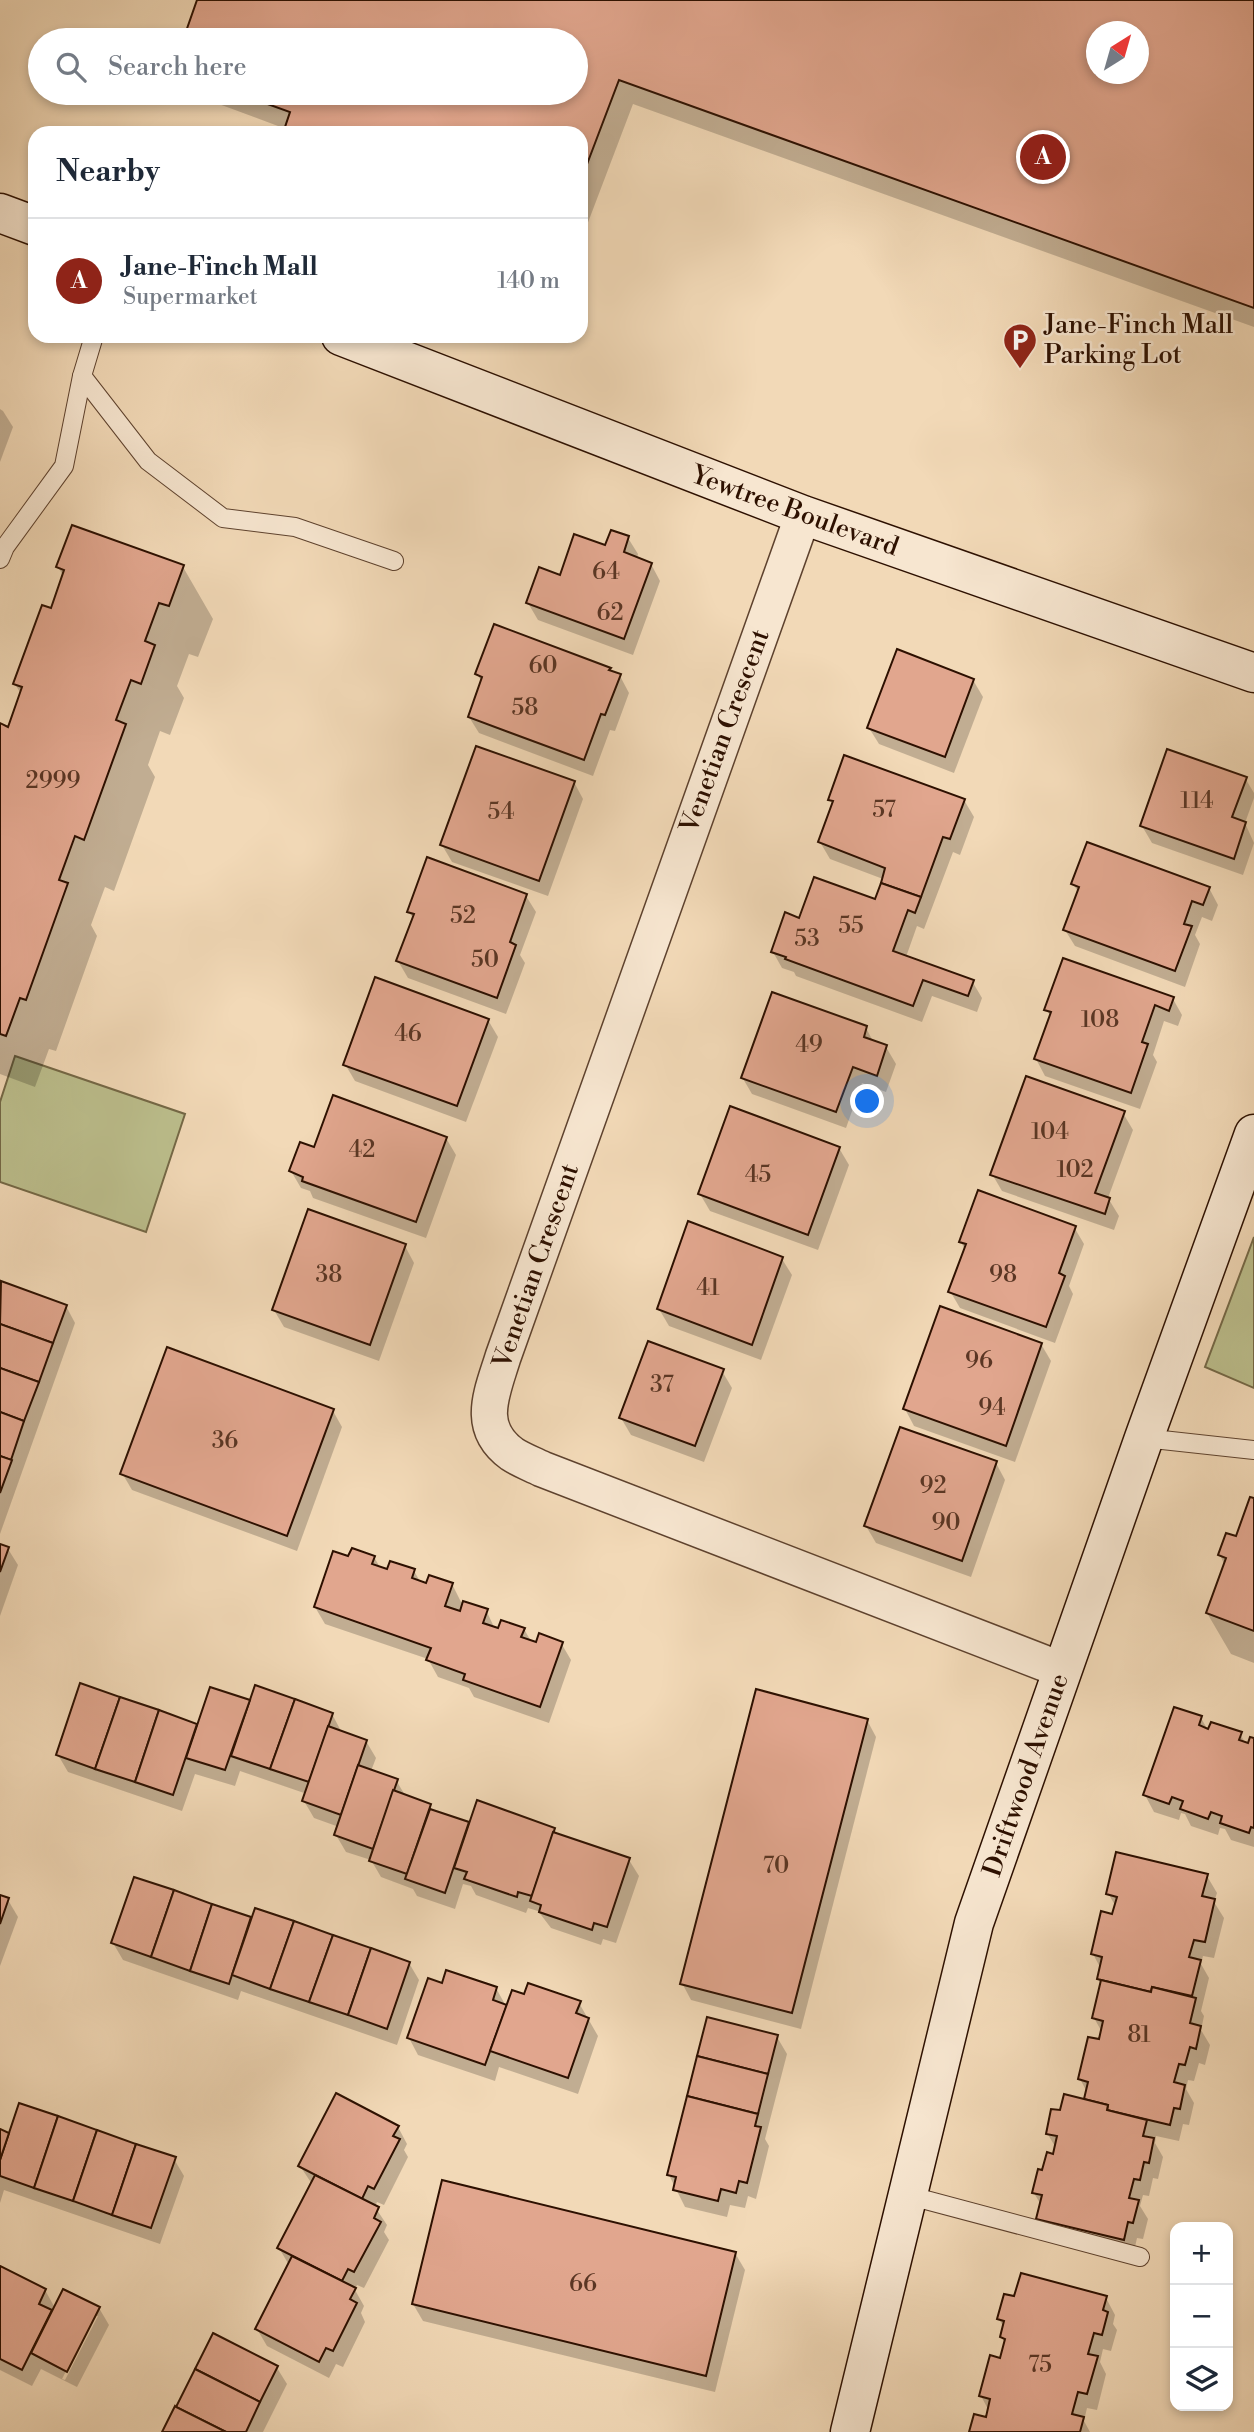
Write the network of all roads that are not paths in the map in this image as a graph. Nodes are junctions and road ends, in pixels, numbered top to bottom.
1 (0, 214) edge
2 (28, 224) edge
3 (92, 343) edge
4 (359, 343) edge
5 (82, 376) junction
6 (803, 515) junction
7 (0, 559) edge
8 (394, 561) dead end
9 (1254, 673) edge
10 (1254, 1134) edge
11 (1144, 1438) junction
12 (1254, 1450) edge
13 (1062, 1670) junction
14 (907, 2195) junction
15 (1140, 2257) dead end
16 (850, 2432) edge

1 - 2 street
3 - 5 lane
4 - 6 street, Yewtree Boulevard
5 - 7 lane
5 - 8 lane
6 - 9 street, Yewtree Boulevard
6 - 13 street, Venetian Crescent
10 - 11 street, Driftwood Avenue
11 - 12 lane
11 - 13 street, Driftwood Avenue
13 - 14 street, Driftwood Avenue
14 - 15 lane
14 - 16 street, Driftwood Avenue

